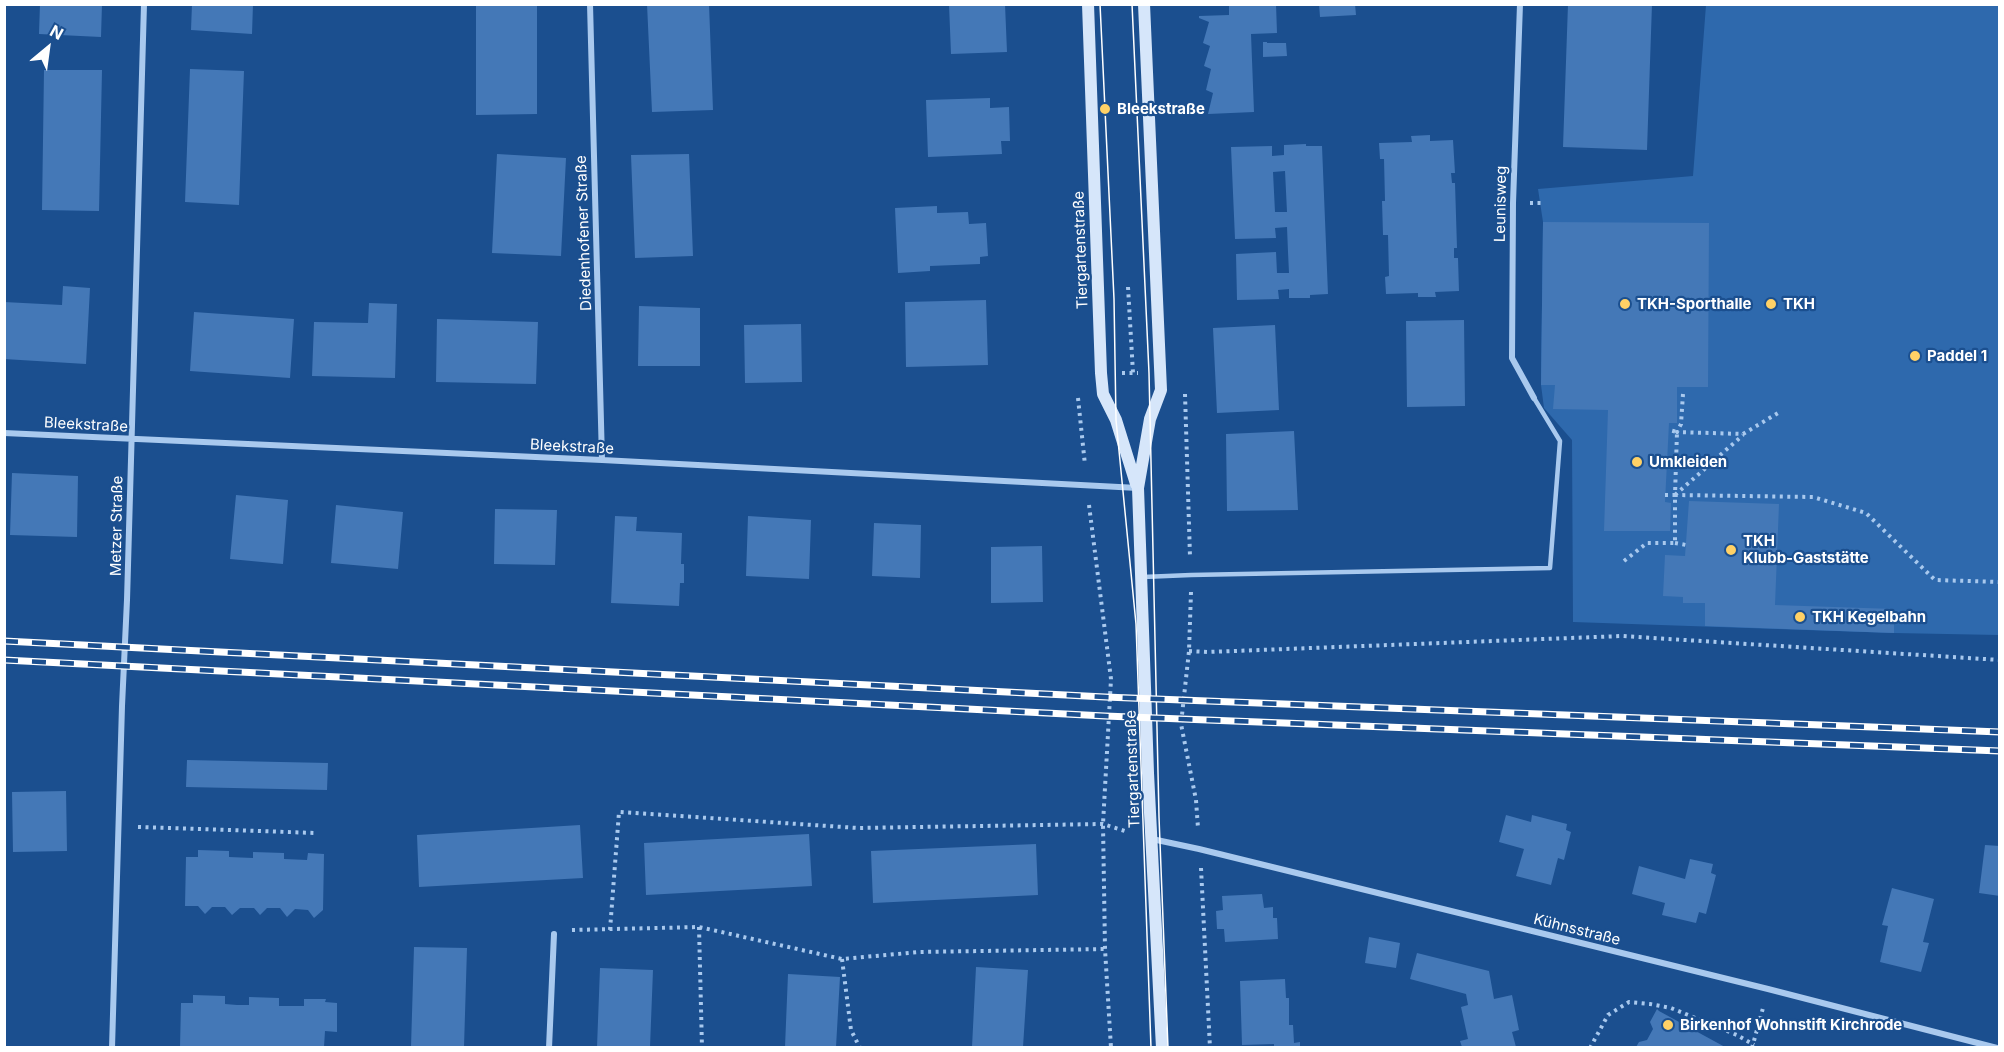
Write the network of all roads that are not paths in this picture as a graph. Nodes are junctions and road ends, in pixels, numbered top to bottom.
1 (144, 4) edge
2 (590, 4) edge
3 (1088, 4) edge
4 (1144, 4) edge
5 (1520, 4) edge
6 (1534, 398) joint
7 (4, 433) edge
8 (131, 439) junction
9 (602, 460) junction
10 (1138, 488) junction
11 (1140, 577) junction
12 (1151, 839) junction
13 (555, 934) road end
14 (112, 1047) edge
15 (549, 1047) edge
16 (1162, 1047) edge
17 (1997, 1047) edge

1 - 8 street, Metzer Straße
2 - 9 street, Diedenhofener Straße
3 - 10 main road, Tiergartenstraße
4 - 10 main road, Tiergartenstraße
5 - 6 street, Leunisweg
6 - 11 lane
7 - 8 street, Bleekstraße
8 - 9 street, Bleekstraße
8 - 14 street, Metzer Straße
9 - 10 street, Bleekstraße
10 - 11 main road, Tiergartenstraße
11 - 12 main road, Tiergartenstraße
12 - 16 main road, Tiergartenstraße
12 - 17 street, Kühnsstraße
13 - 15 street

